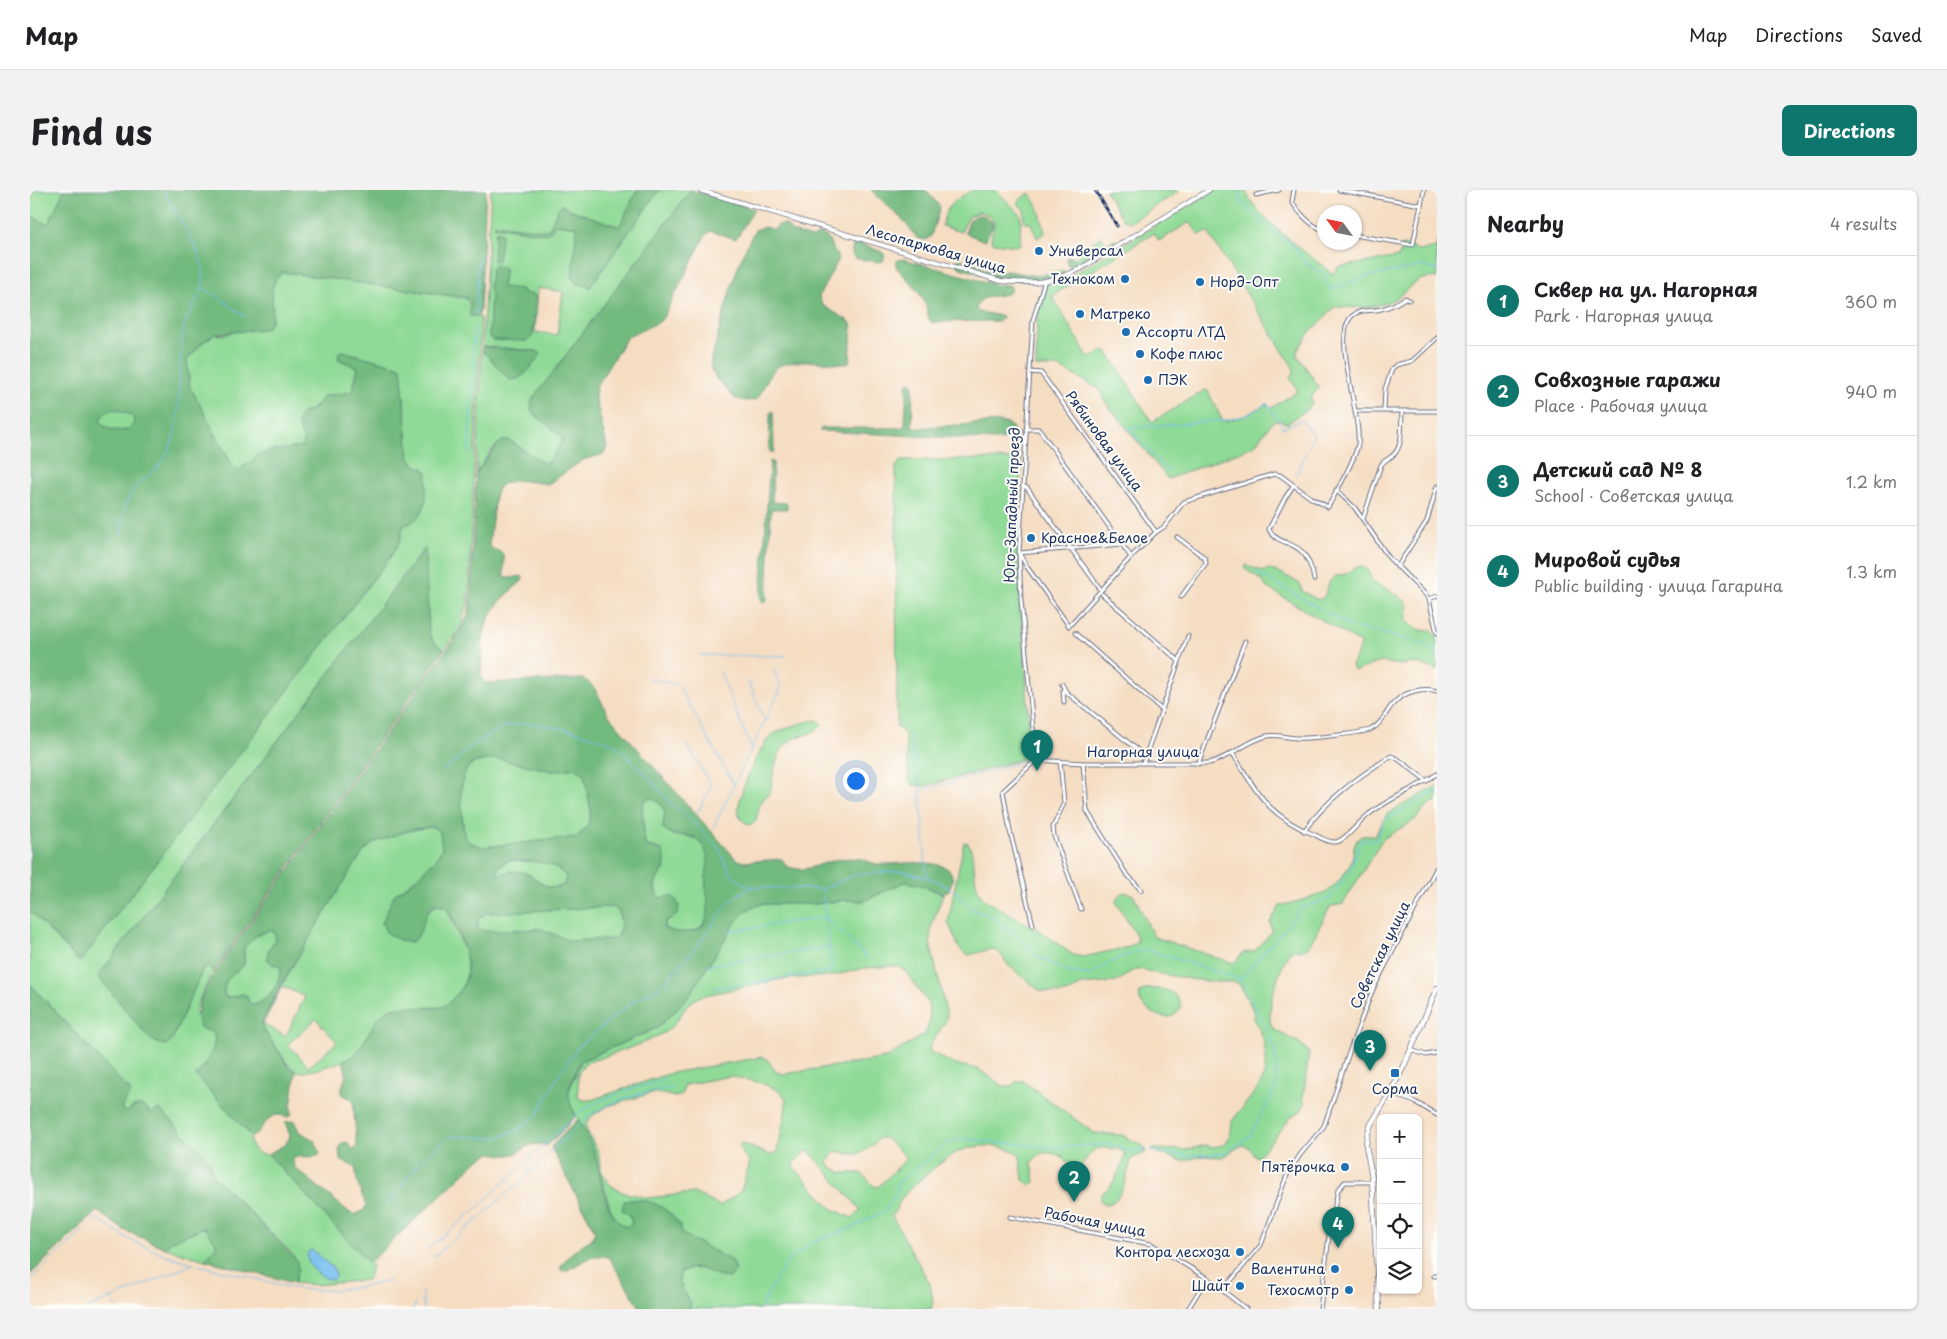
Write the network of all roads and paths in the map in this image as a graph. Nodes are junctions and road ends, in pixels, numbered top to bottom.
1 (699, 190) edge
2 (1209, 190) edge
3 (1279, 190) edge
4 (1294, 190) edge
5 (1339, 190) edge
6 (1424, 190) edge
7 (1256, 194) dead end
8 (1421, 205) junction
9 (1317, 227) edge
10 (1362, 236) edge
11 (1044, 283) junction
12 (1409, 300) dead end
13 (1437, 338) edge
14 (1030, 372) junction
15 (1355, 410) junction
16 (1384, 410) junction
17 (1437, 411) edge
18 (1402, 412) junction
19 (1026, 430) junction
20 (1023, 486) junction
21 (1293, 486) junction
22 (1437, 486) edge
23 (1336, 490) junction
24 (1363, 519) junction
25 (1156, 532) junction
26 (1177, 537) dead end
27 (1122, 544) junction
28 (1071, 548) junction
29 (1019, 553) junction
30 (1131, 557) junction
31 (1398, 567) junction
32 (1314, 580) dead end
33 (1102, 592) junction
34 (1437, 596) edge
35 (1181, 597) dead end
36 (1429, 599) junction
37 (1075, 633) dead end
38 (1437, 633) edge
39 (1188, 636) dead end
40 (1245, 641) dead end
41 (1179, 661) junction
42 (1437, 691) edge
43 (1064, 702) dead end
44 (1162, 710) junction
45 (1233, 754) junction
46 (1145, 756) junction
47 (1036, 760) junction
48 (1060, 761) junction
49 (1083, 763) junction
50 (1142, 763) junction
51 (1198, 764) junction
52 (1437, 774) edge
53 (1427, 781) junction
54 (1304, 831) junction
55 (1437, 867) edge
56 (1141, 890) dead end
57 (1081, 909) dead end
58 (1033, 925) dead end
59 (1437, 988) edge
60 (1411, 1050) junction
61 (1437, 1053) edge
62 (1390, 1092) junction
63 (1437, 1115) edge
64 (1372, 1182) junction
65 (1010, 1217) dead end
66 (1207, 1278) junction
67 (1223, 1290) junction
68 (1188, 1309) edge
69 (1246, 1309) edge
70 (1320, 1309) edge
71 (1379, 1309) edge

1 - 11 street, Лесопарковая улица
2 - 11 street, Лесопарковая улица
3 - 7 street
4 - 9 street
5 - 8 street
6 - 8 street
8 - 10 street
11 - 14 street, Юго-Западный проезд
12 - 15 street
13 - 16 street
14 - 19 street, Юго-Западный проезд
14 - 25 street, Рябиновая улица
15 - 16 street
15 - 23 street
16 - 18 street
17 - 18 street
18 - 24 street
19 - 20 street, Юго-Западный проезд
19 - 27 street
20 - 28 street
20 - 29 street, Юго-Западный проезд
21 - 23 street
21 - 25 street
21 - 32 street
22 - 31 street
23 - 24 street
24 - 31 street
25 - 30 street
26 - 35 street
27 - 28 street
27 - 30 street
28 - 29 street
28 - 33 street
29 - 33 street
29 - 47 street, Юго-Западный проезд
30 - 33 street
31 - 36 street
33 - 41 street
34 - 36 street
36 - 38 street
37 - 44 street
39 - 41 street
40 - 51 street
41 - 44 street
42 - 45 street, Нагорная улица
43 - 46 street
44 - 46 street
45 - 51 street, Нагорная улица
45 - 54 street
46 - 50 street
47 - 48 street, Нагорная улица
47 - 58 street
48 - 49 street, Нагорная улица
48 - 57 street
49 - 50 street, Нагорная улица
49 - 56 street
50 - 51 street, Нагорная улица
52 - 53 street
53 - 54 street
53 - 54 street
55 - 67 street, Советская улица
59 - 60 main road
60 - 61 street
60 - 62 main road
62 - 63 street
62 - 64 main road
64 - 70 street
64 - 71 main road
65 - 66 street, Рабочая улица
66 - 67 street, Рабочая улица
66 - 68 street
67 - 69 street, Рабочая улица

